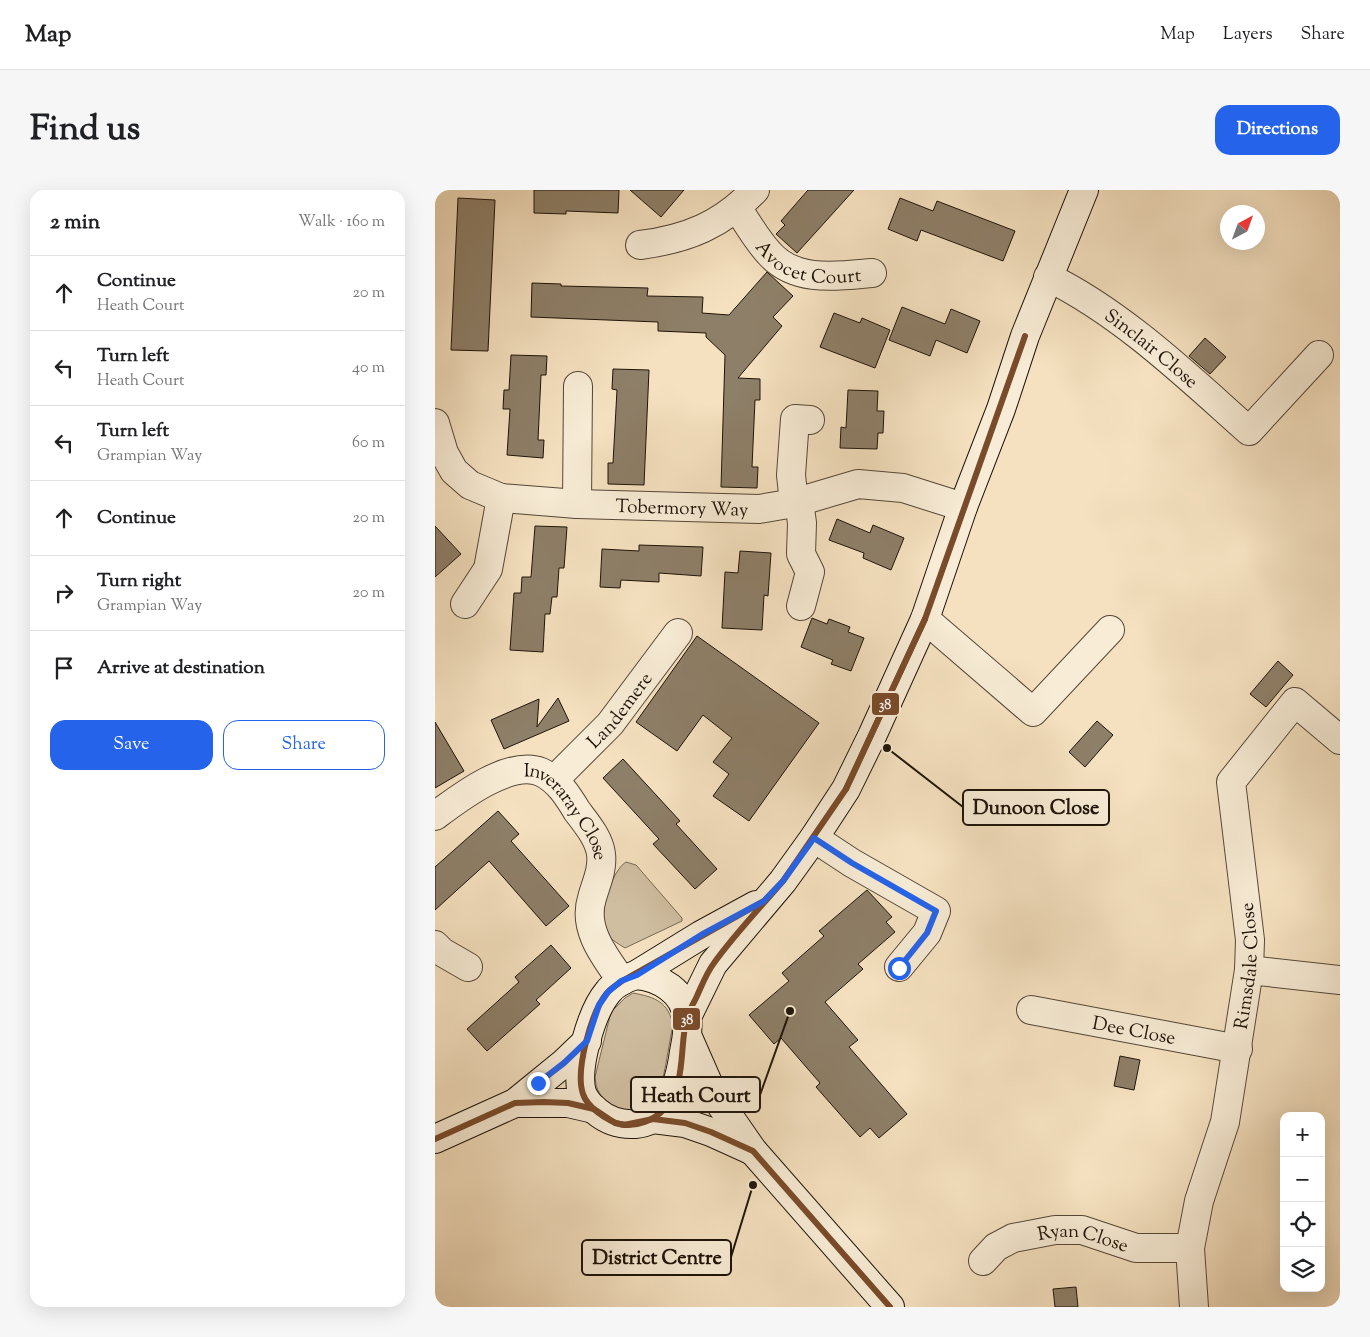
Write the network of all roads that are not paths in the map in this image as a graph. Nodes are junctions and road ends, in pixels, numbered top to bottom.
1 (1084, 190) edge
2 (746, 199) edge
3 (639, 245) dead end
4 (873, 272) dead end
5 (1048, 277) junction
6 (1319, 355) dead end
7 (578, 386) dead end
8 (810, 420) dead end
9 (436, 433) edge
10 (501, 498) junction
11 (796, 502) junction
12 (577, 504) junction
13 (963, 507) junction
14 (465, 604) dead end
15 (801, 606) dead end
16 (925, 619) junction
17 (1110, 630) dead end
18 (678, 633) dead end
19 (1340, 740) edge
20 (554, 780) junction
21 (435, 816) edge
22 (814, 838) junction
23 (764, 901) junction
24 (435, 945) edge
25 (468, 967) dead end
26 (899, 968) dead end
27 (1249, 970) junction
28 (629, 978) junction
29 (1340, 980) edge
30 (1031, 1010) dead end
31 (687, 1026) junction
32 (587, 1041) junction
33 (1238, 1049) junction
34 (515, 1103) junction
35 (594, 1109) junction
36 (653, 1119) junction
37 (435, 1139) edge
38 (753, 1151) junction
39 (1190, 1248) junction
40 (983, 1261) dead end
41 (890, 1307) edge
42 (1193, 1307) edge

1 - 5 street
2 - 3 street
2 - 4 street, Avocet Court
5 - 6 street, Sinclair Close
5 - 13 street
7 - 12 street
8 - 11 street
9 - 10 street, Tobermory Way
10 - 12 street, Tobermory Way
10 - 14 street
11 - 12 street, Tobermory Way
11 - 13 street, Tobermory Way
11 - 15 street
13 - 16 street
16 - 17 street
16 - 22 street
18 - 20 street, Landemere
19 - 27 street, Rimsdale Close
20 - 21 street, Inveraray Close
20 - 28 street, Inveraray Close
22 - 23 street
22 - 26 street
23 - 28 street
23 - 31 street
24 - 25 street
27 - 29 street
27 - 33 street, Rimsdale Close
28 - 31 street
28 - 32 street
30 - 33 street, Dee Close
31 - 36 street
31 - 38 street
32 - 34 street
32 - 35 street
33 - 39 street, Rimsdale Close
34 - 35 street
34 - 37 street
35 - 36 street
36 - 38 street
38 - 41 street
39 - 40 street, Ryan Close
39 - 42 street, Rimsdale Close

